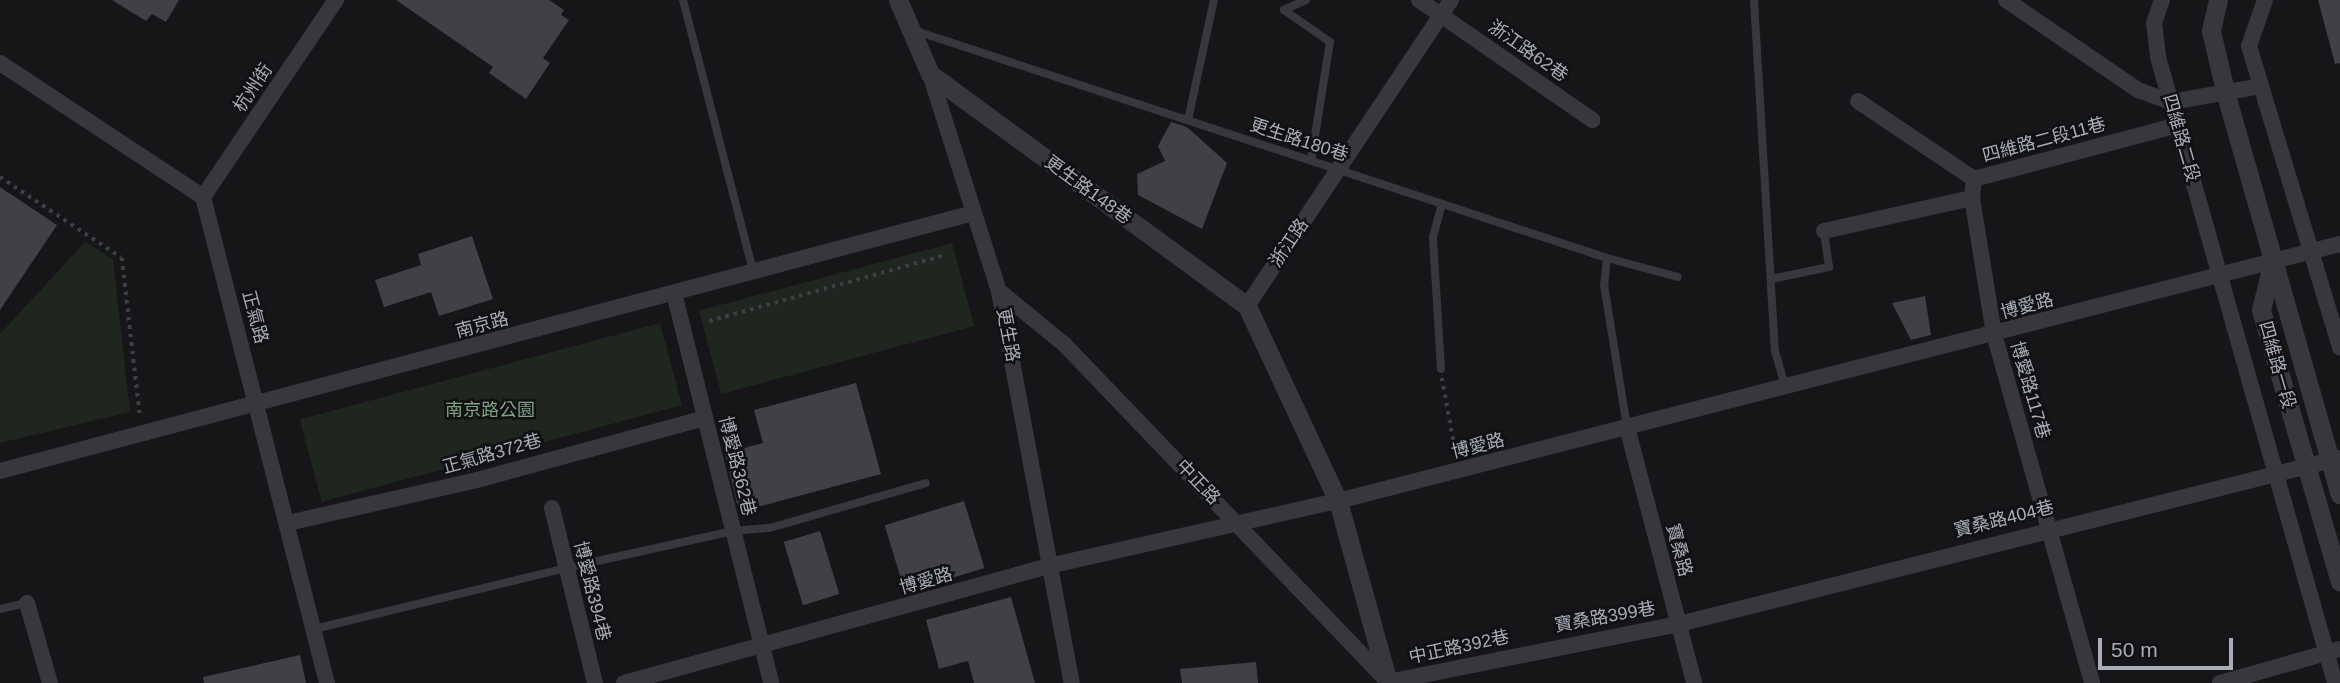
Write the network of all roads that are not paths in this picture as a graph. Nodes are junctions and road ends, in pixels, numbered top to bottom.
1 (336, 0) edge
2 (683, 0) edge
3 (898, 0) edge
4 (1214, 0) edge
5 (1306, 0) edge
6 (1419, 0) edge
7 (1451, 0) edge
8 (1754, 0) edge
9 (2006, 0) edge
10 (2162, 0) edge
11 (2218, 0) edge
12 (2265, 0) edge
13 (1441, 14) junction
14 (910, 29) junction
15 (0, 63) edge
16 (930, 74) junction
17 (2261, 86) junction
18 (2226, 95) junction
19 (1858, 102) dead end
20 (2171, 102) junction
21 (1188, 120) junction
22 (1592, 120) dead end
23 (2178, 125) junction
24 (1311, 160) junction
25 (1338, 169) junction
26 (1973, 179) junction
27 (203, 197) junction
28 (1972, 198) junction
29 (1442, 204) junction
30 (973, 213) junction
31 (1824, 231) joint
32 (2340, 244) edge
33 (2311, 251) junction
34 (1607, 258) junction
35 (2273, 260) junction
36 (753, 271) junction
37 (2219, 275) junction
38 (1678, 277) dead end
39 (1771, 279) junction
40 (999, 291) junction
41 (674, 293) junction
42 (1247, 306) junction
43 (1994, 334) junction
44 (2340, 348) edge
45 (1441, 369) road end
46 (1785, 387) junction
47 (258, 404) junction
48 (705, 418) junction
49 (1627, 427) junction
50 (2335, 459) edge
51 (2306, 465) junction
52 (0, 471) edge
53 (2277, 471) junction
54 (926, 483) dead end
55 (2340, 494) edge
56 (1338, 501) junction
57 (552, 508) dead end
58 (288, 523) junction
59 (1240, 525) junction
60 (2049, 527) junction
61 (733, 531) junction
62 (1053, 565) junction
63 (566, 568) junction
64 (2340, 582) edge
65 (27, 603) joint
66 (0, 610) edge
67 (1679, 624) junction
68 (314, 629) junction
69 (762, 648) junction
70 (1538, 649) joint
71 (2334, 651) edge
72 (1388, 682) edge
73 (50, 683) edge
74 (327, 683) edge
75 (595, 683) edge
76 (624, 683) edge
77 (771, 683) edge
78 (1072, 683) edge
79 (1694, 683) edge
80 (2092, 683) edge
81 (2220, 683) edge
82 (2335, 683) edge

1 - 27 street, 杭州街
2 - 36 lane
3 - 14 street, 更生路
4 - 21 lane
5 - 24 lane
6 - 13 street, 浙江路62巷
7 - 13 street, 浙江路
8 - 39 lane
9 - 20 street
10 - 20 street, 四維路二段
11 - 18 street
12 - 17 street
13 - 22 street, 浙江路62巷
13 - 25 street, 浙江路
14 - 16 street, 更生路
14 - 21 lane, 更生路180巷
15 - 27 street
16 - 30 street, 更生路
16 - 42 street, 更生路148巷
17 - 18 street
17 - 33 street
18 - 20 street
18 - 35 street
19 - 26 street, 四維路二段11巷
20 - 23 street, 四維路二段
21 - 24 lane, 更生路180巷
23 - 26 street, 四維路二段11巷
23 - 37 street, 四維路二段
24 - 25 lane, 更生路180巷
25 - 29 lane, 更生路180巷
25 - 42 street, 浙江路
26 - 28 street, 博愛路117巷
27 - 47 street, 正氣路
28 - 31 street
28 - 43 street, 博愛路117巷
29 - 34 lane, 更生路180巷
29 - 45 lane
30 - 36 street, 南京路
30 - 40 street, 更生路
31 - 39 lane
32 - 33 street, 博愛路
33 - 35 street, 博愛路
33 - 44 street
34 - 38 lane, 更生路180巷
34 - 49 lane
35 - 37 street, 博愛路
35 - 50 street, 四維路一段
35 - 51 street, 四維路一段
36 - 41 street, 南京路
37 - 43 street, 博愛路
37 - 53 street, 四維路一段
39 - 46 lane
40 - 59 street, 中正路
40 - 62 street, 更生路
41 - 47 street, 南京路
41 - 48 street, 博愛路362巷
42 - 56 street
43 - 46 street, 博愛路
43 - 60 street, 博愛路117巷
46 - 49 street, 博愛路
47 - 52 street, 南京路
47 - 58 street, 正氣路
48 - 58 street, 正氣路372巷
48 - 61 street, 博愛路362巷
49 - 56 street, 博愛路
49 - 67 street, 寶桑路
50 - 51 street, 寶桑路404巷
50 - 55 street, 四維路一段
51 - 53 street, 寶桑路404巷
51 - 64 street, 四維路一段
53 - 60 street, 寶桑路404巷
53 - 71 street, 四維路一段
54 - 61 lane
56 - 59 street, 博愛路
56 - 72 street
57 - 63 street, 博愛路394巷
58 - 68 street, 正氣路
59 - 62 street, 博愛路
59 - 72 street, 中正路
60 - 67 street, 寶桑路404巷
60 - 80 street, 博愛路117巷
61 - 63 lane
61 - 69 street, 博愛路362巷
62 - 69 street, 博愛路
62 - 78 street, 更生路
63 - 68 lane
63 - 75 street, 博愛路394巷
65 - 66 lane
65 - 73 street
67 - 70 street, 寶桑路399巷
67 - 79 street, 寶桑路
68 - 74 street, 正氣路
69 - 76 street, 博愛路
69 - 77 street, 博愛路362巷
70 - 72 street, 中正路392巷
71 - 81 street
71 - 82 street, 四維路一段

